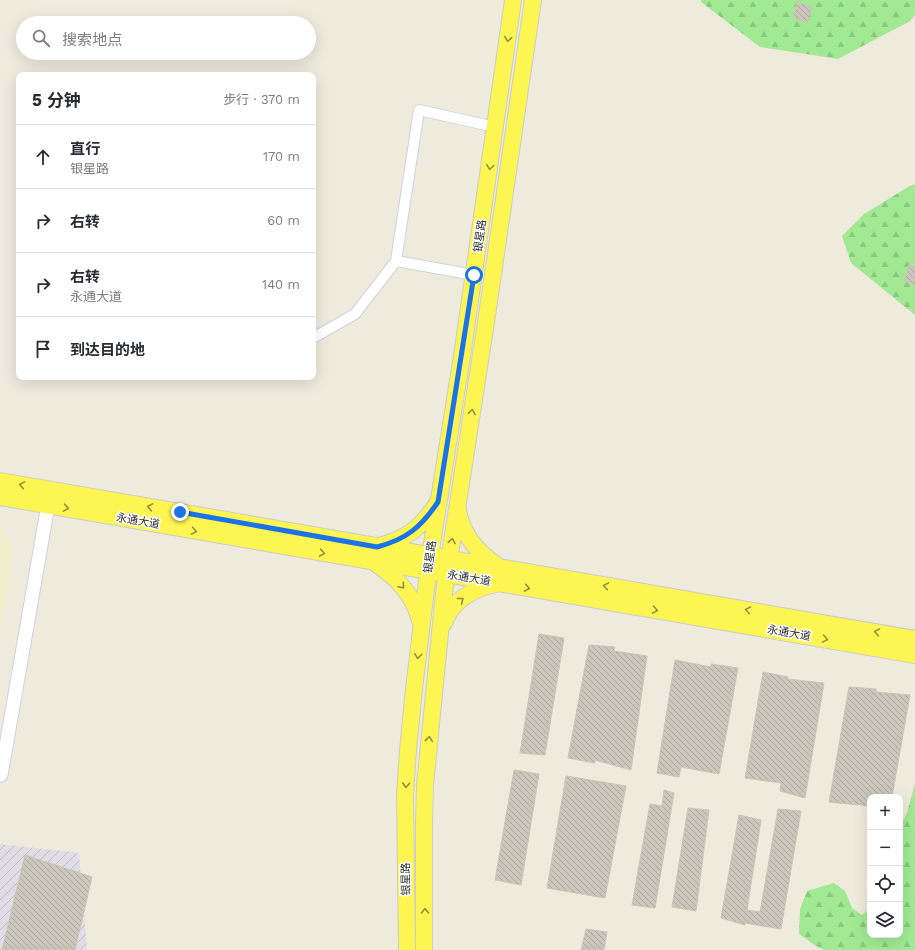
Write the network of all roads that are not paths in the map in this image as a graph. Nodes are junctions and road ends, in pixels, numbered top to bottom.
1 (513, 0) edge
2 (533, 0) edge
3 (495, 127) junction
4 (396, 261) junction
5 (474, 275) junction
6 (316, 336) edge
7 (0, 481) edge
8 (0, 497) edge
9 (438, 502) junction
10 (48, 505) junction
11 (457, 506) junction
12 (375, 554) junction
13 (429, 563) junction
14 (448, 567) junction
15 (502, 576) junction
16 (421, 627) junction
17 (440, 632) junction
18 (915, 639) edge
19 (915, 655) edge
20 (1, 774) dead end
21 (407, 950) edge
22 (424, 950) edge

1 -> 3 main road, 银星路
11 -> 2 main road, 银星路
3 - 4 street
3 -> 5 main road, 银星路
4 - 5 street
4 - 6 street
5 - 9 main road, 银星路
12 -> 7 main road, 永通大道
8 - 10 main road, 永通大道
9 - 12 main road
9 - 13 main road, 银星路
10 -> 12 main road, 永通大道
10 - 20 street
14 -> 11 main road, 银星路
11 - 15 main road
12 - 13 main road, 永通大道
12 -> 16 main road
13 - 14 main road, 永通大道
13 - 16 main road, 银星路
14 - 15 main road, 永通大道
14 - 17 main road, 银星路
17 -> 15 main road
18 -> 15 main road, 永通大道
15 -> 19 main road, 永通大道
16 -> 21 main road, 银星路
22 -> 17 main road, 银星路

